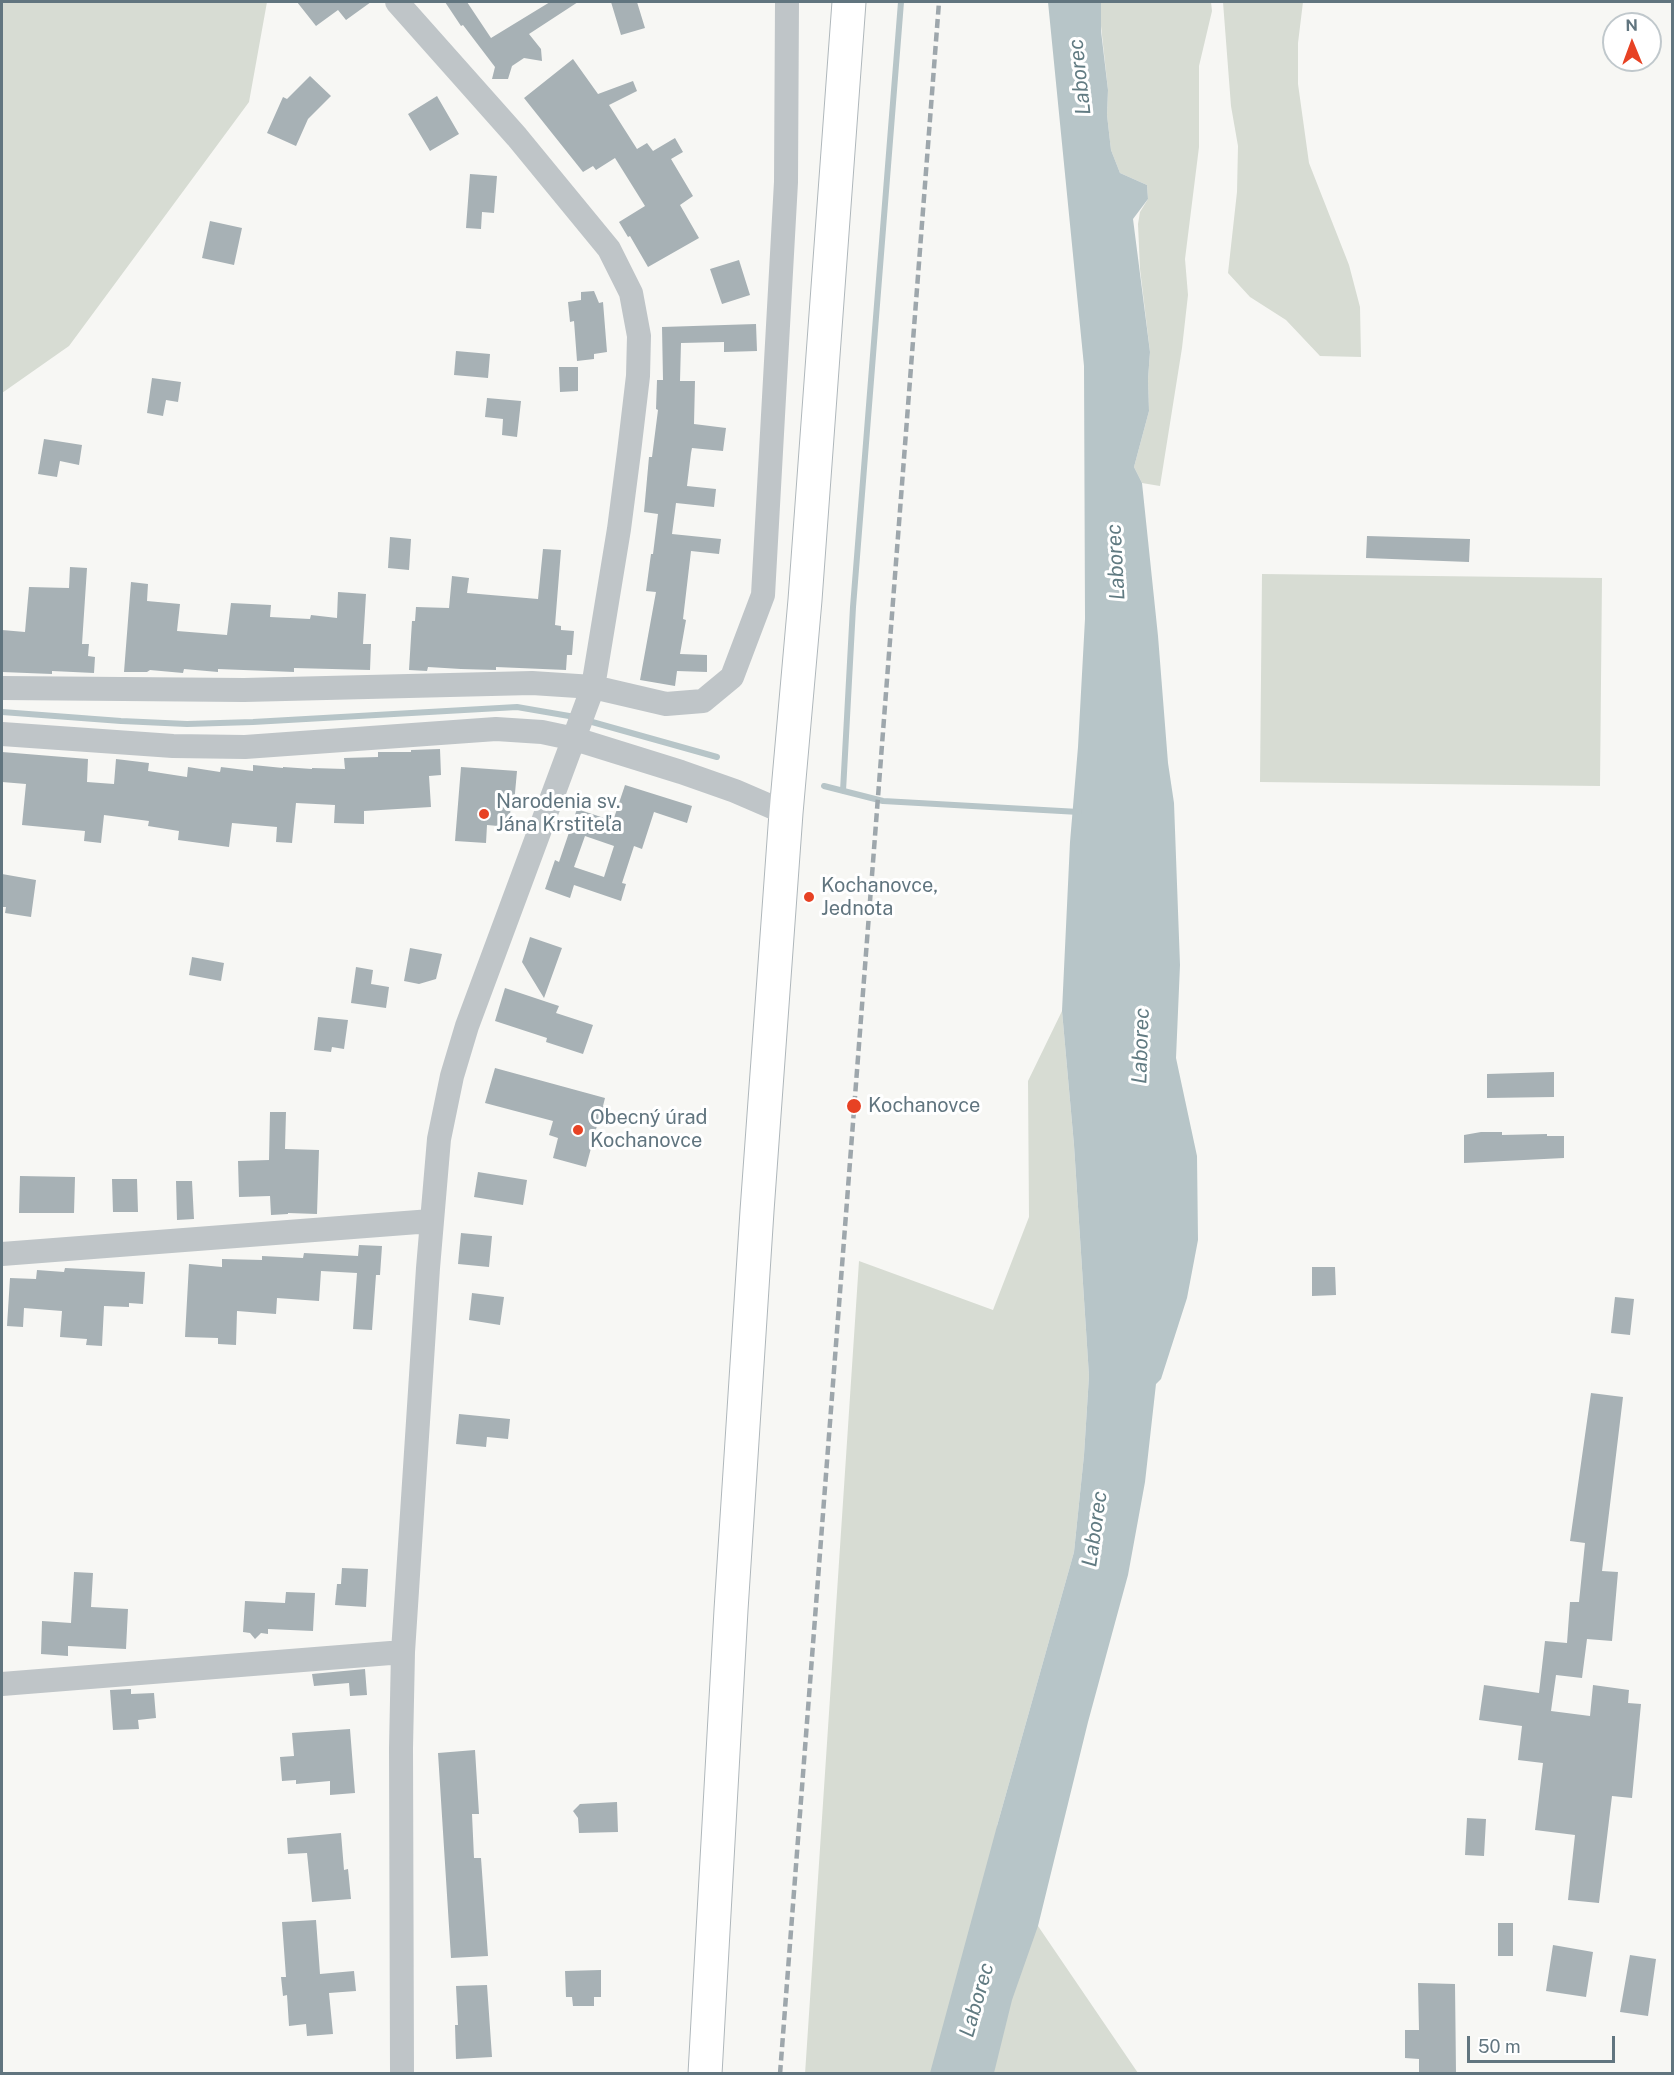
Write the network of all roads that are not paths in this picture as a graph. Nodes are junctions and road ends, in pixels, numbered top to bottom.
1 (397, 2) edge
2 (787, 2) edge
3 (849, 2) edge
4 (2, 688) edge
5 (583, 715) junction
6 (2, 734) edge
7 (786, 813) junction
8 (431, 1221) junction
9 (2, 1254) edge
10 (403, 1652) junction
11 (2, 1684) edge
12 (402, 2073) edge
13 (705, 2073) edge

1 - 5 street
2 - 5 street
3 - 7 main road
4 - 5 street
5 - 6 street
5 - 7 street
5 - 8 street
7 - 13 main road
8 - 9 street
8 - 10 street
10 - 11 street
10 - 12 street

